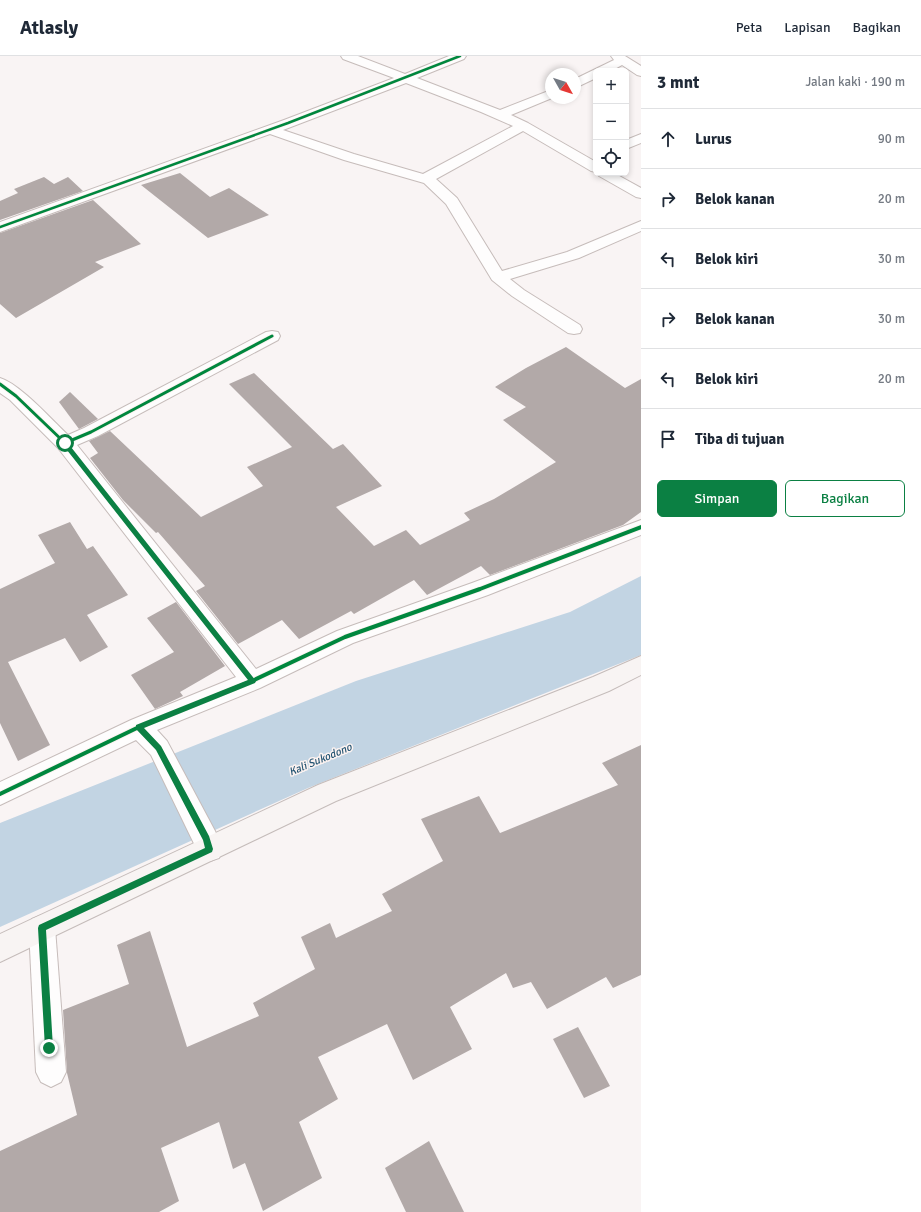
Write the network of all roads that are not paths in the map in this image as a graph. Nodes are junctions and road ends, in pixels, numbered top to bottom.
1 (347, 56) edge
2 (460, 56) edge
3 (620, 58) edge
4 (605, 68) edge
5 (641, 72) edge
6 (593, 75) edge
7 (408, 78) junction
8 (581, 81) edge
9 (545, 96) edge
10 (500, 115) junction
11 (523, 126) junction
12 (271, 130) junction
13 (641, 138) edge
14 (629, 144) edge
15 (593, 163) edge
16 (609, 176) edge
17 (427, 178) junction
18 (641, 194) edge
19 (641, 226) edge
20 (0, 227) edge
21 (498, 278) junction
22 (574, 329) dead end
23 (272, 336) dead end
24 (0, 384) edge
25 (65, 443) junction
26 (641, 527) edge
27 (641, 665) edge
28 (252, 681) junction
29 (139, 727) junction
30 (0, 794) edge
31 (208, 844) junction
32 (42, 928) junction
33 (0, 948) edge
34 (51, 1072) dead end

1 - 7 street
2 - 7 street
3 - 4 street
3 - 5 street
6 - 8 street
7 - 10 street
7 - 12 street
9 - 10 street
10 - 11 street
11 - 15 street
11 - 17 street
12 - 17 street
12 - 20 street
13 - 14 street
16 - 18 street
17 - 21 street
19 - 21 street
21 - 22 street
23 - 25 street
24 - 25 street
25 - 28 street
26 - 28 street
27 - 31 main road
28 - 29 street
29 - 30 street
29 - 31 street
31 - 32 main road
32 - 33 main road
32 - 34 street

